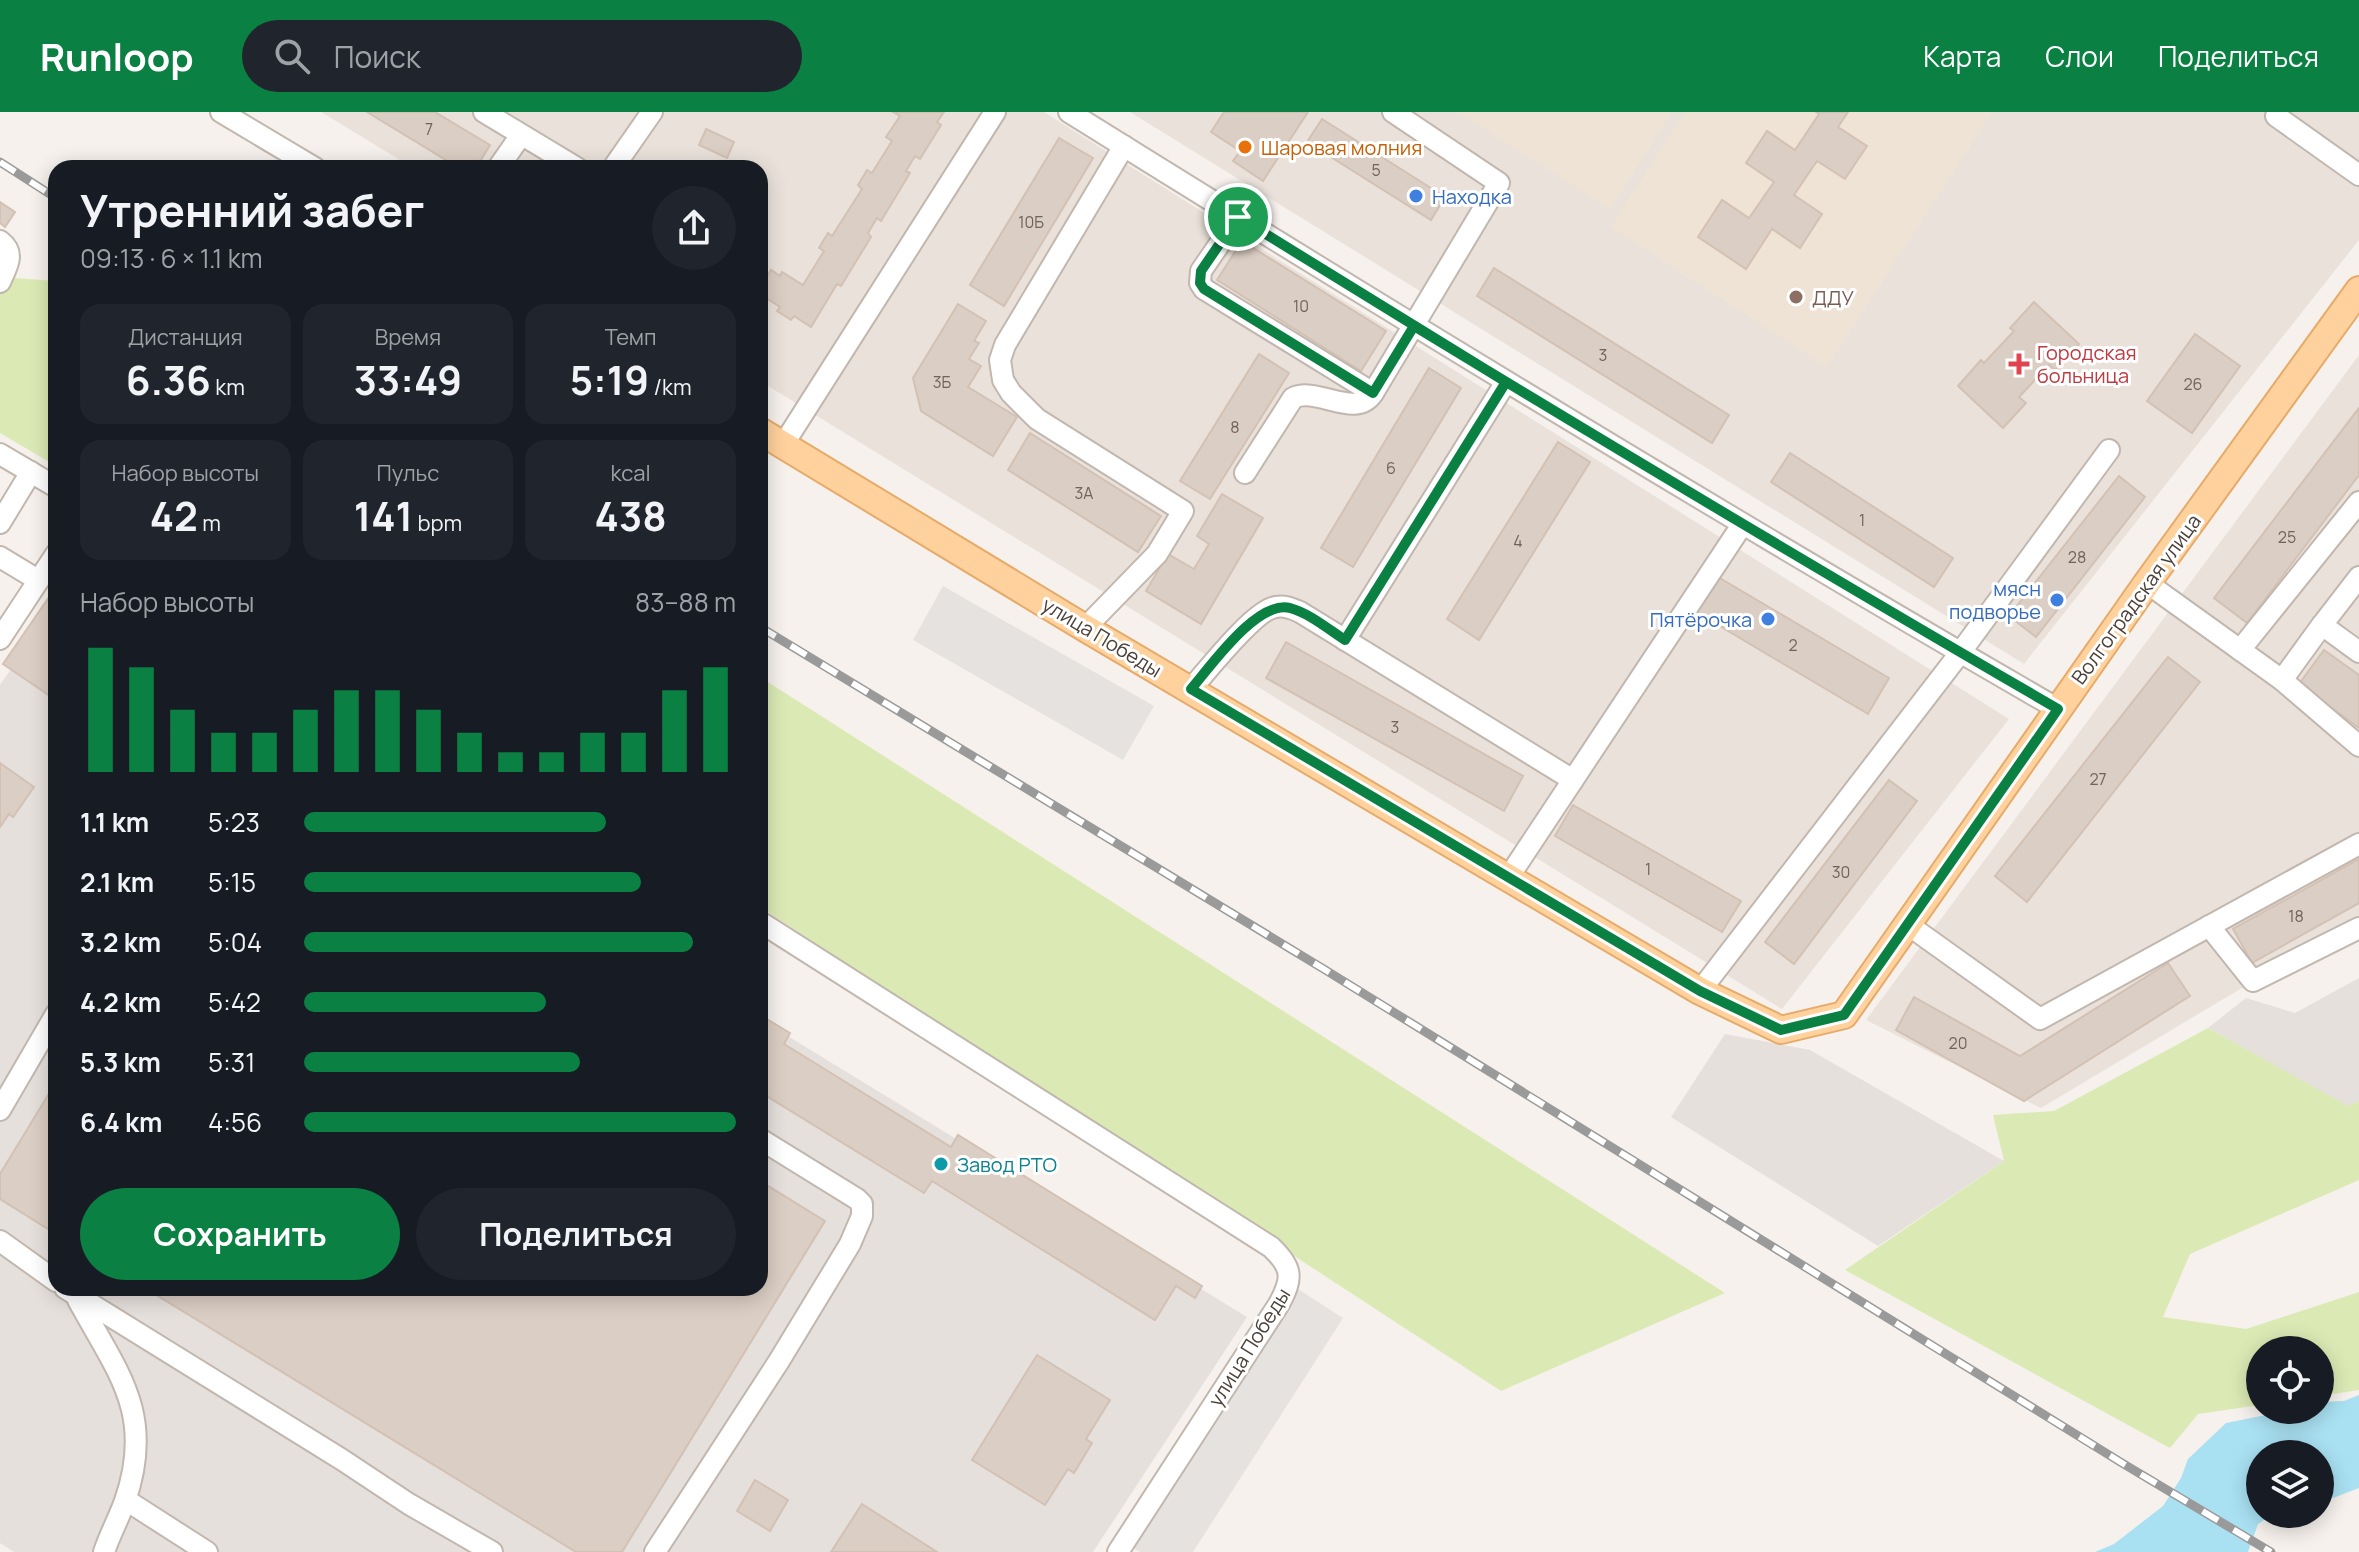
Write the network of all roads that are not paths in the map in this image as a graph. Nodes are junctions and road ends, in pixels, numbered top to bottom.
1 (221, 112) edge
2 (484, 112) edge
3 (652, 112) edge
4 (995, 112) edge
5 (1069, 112) edge
6 (1393, 112) edge
7 (2276, 116) dead end
8 (521, 135) junction
9 (1124, 146) junction
10 (302, 160) edge
11 (504, 160) edge
12 (563, 160) edge
13 (619, 160) edge
14 (2359, 175) edge
15 (1238, 217) junction
16 (0, 241) edge
17 (0, 282) edge
18 (2359, 290) edge
19 (1414, 326) junction
20 (1506, 382) junction
21 (1373, 393) junction
22 (768, 436) edge
23 (783, 445) junction
24 (2109, 450) dead end
25 (0, 454) edge
26 (31, 472) junction
27 (1245, 473) dead end
28 (48, 483) edge
29 (2359, 502) edge
30 (0, 523) edge
31 (1742, 525) junction
32 (0, 557) edge
33 (48, 566) edge
34 (2359, 577) edge
35 (38, 580) junction
36 (2147, 583) junction
37 (2322, 625) junction
38 (1085, 628) junction
39 (0, 639) edge
40 (1345, 640) junction
41 (2240, 650) junction
42 (2359, 652) edge
43 (1960, 653) junction
44 (2282, 680) junction
45 (1191, 689) junction
46 (2058, 709) junction
47 (2359, 746) edge
48 (1573, 780) junction
49 (2359, 844) edge
50 (1508, 878) junction
51 (1907, 924) junction
52 (2209, 926) junction
53 (768, 927) edge
54 (2359, 928) edge
55 (1700, 991) junction
56 (48, 1028) edge
57 (1781, 1030) joint
58 (0, 1110) edge
59 (768, 1144) edge
60 (0, 1241) edge
61 (48, 1275) edge
62 (72, 1296) edge
63 (76, 1296) edge
64 (126, 1500) junction
65 (104, 1552) edge
66 (207, 1552) edge
67 (492, 1552) edge
68 (655, 1552) edge
69 (1118, 1552) edge

1 - 10 street
2 - 8 street
3 - 13 street
4 - 23 street
5 - 9 street
6 - 19 street
7 - 14 street
8 - 11 street
8 - 12 street
9 - 15 street
9 - 38 street
15 - 19 street
15 - 21 street
16 - 17 street
18 - 36 main road, Волгоградская улица
19 - 20 street
19 - 21 street
20 - 31 street
20 - 40 street
21 - 27 street
22 - 23 main road, улица Победы
23 - 38 main road, улица Победы
24 - 43 street
25 - 26 street
26 - 28 street
26 - 30 street
29 - 41 street
31 - 43 street
31 - 48 street
32 - 35 street
33 - 35 street
34 - 37 street
35 - 39 street
36 - 41 street
36 - 46 main road, Волгоградская улица
37 - 42 street
37 - 44 street
38 - 45 main road, улица Победы
40 - 45 street
40 - 48 street
41 - 44 street
43 - 46 street
43 - 55 street
44 - 47 street
45 - 50 main road, улица Победы
46 - 51 main road, Волгоградская улица
48 - 50 street
49 - 52 street
50 - 55 main road, улица Победы
51 - 52 street
51 - 57 main road, Волгоградская улица
52 - 54 street
53 - 69 street, улица Победы
55 - 57 main road, улица Победы
56 - 58 street
59 - 68 street
60 - 61 street
62 - 64 street
63 - 67 street
64 - 65 street
64 - 66 street

